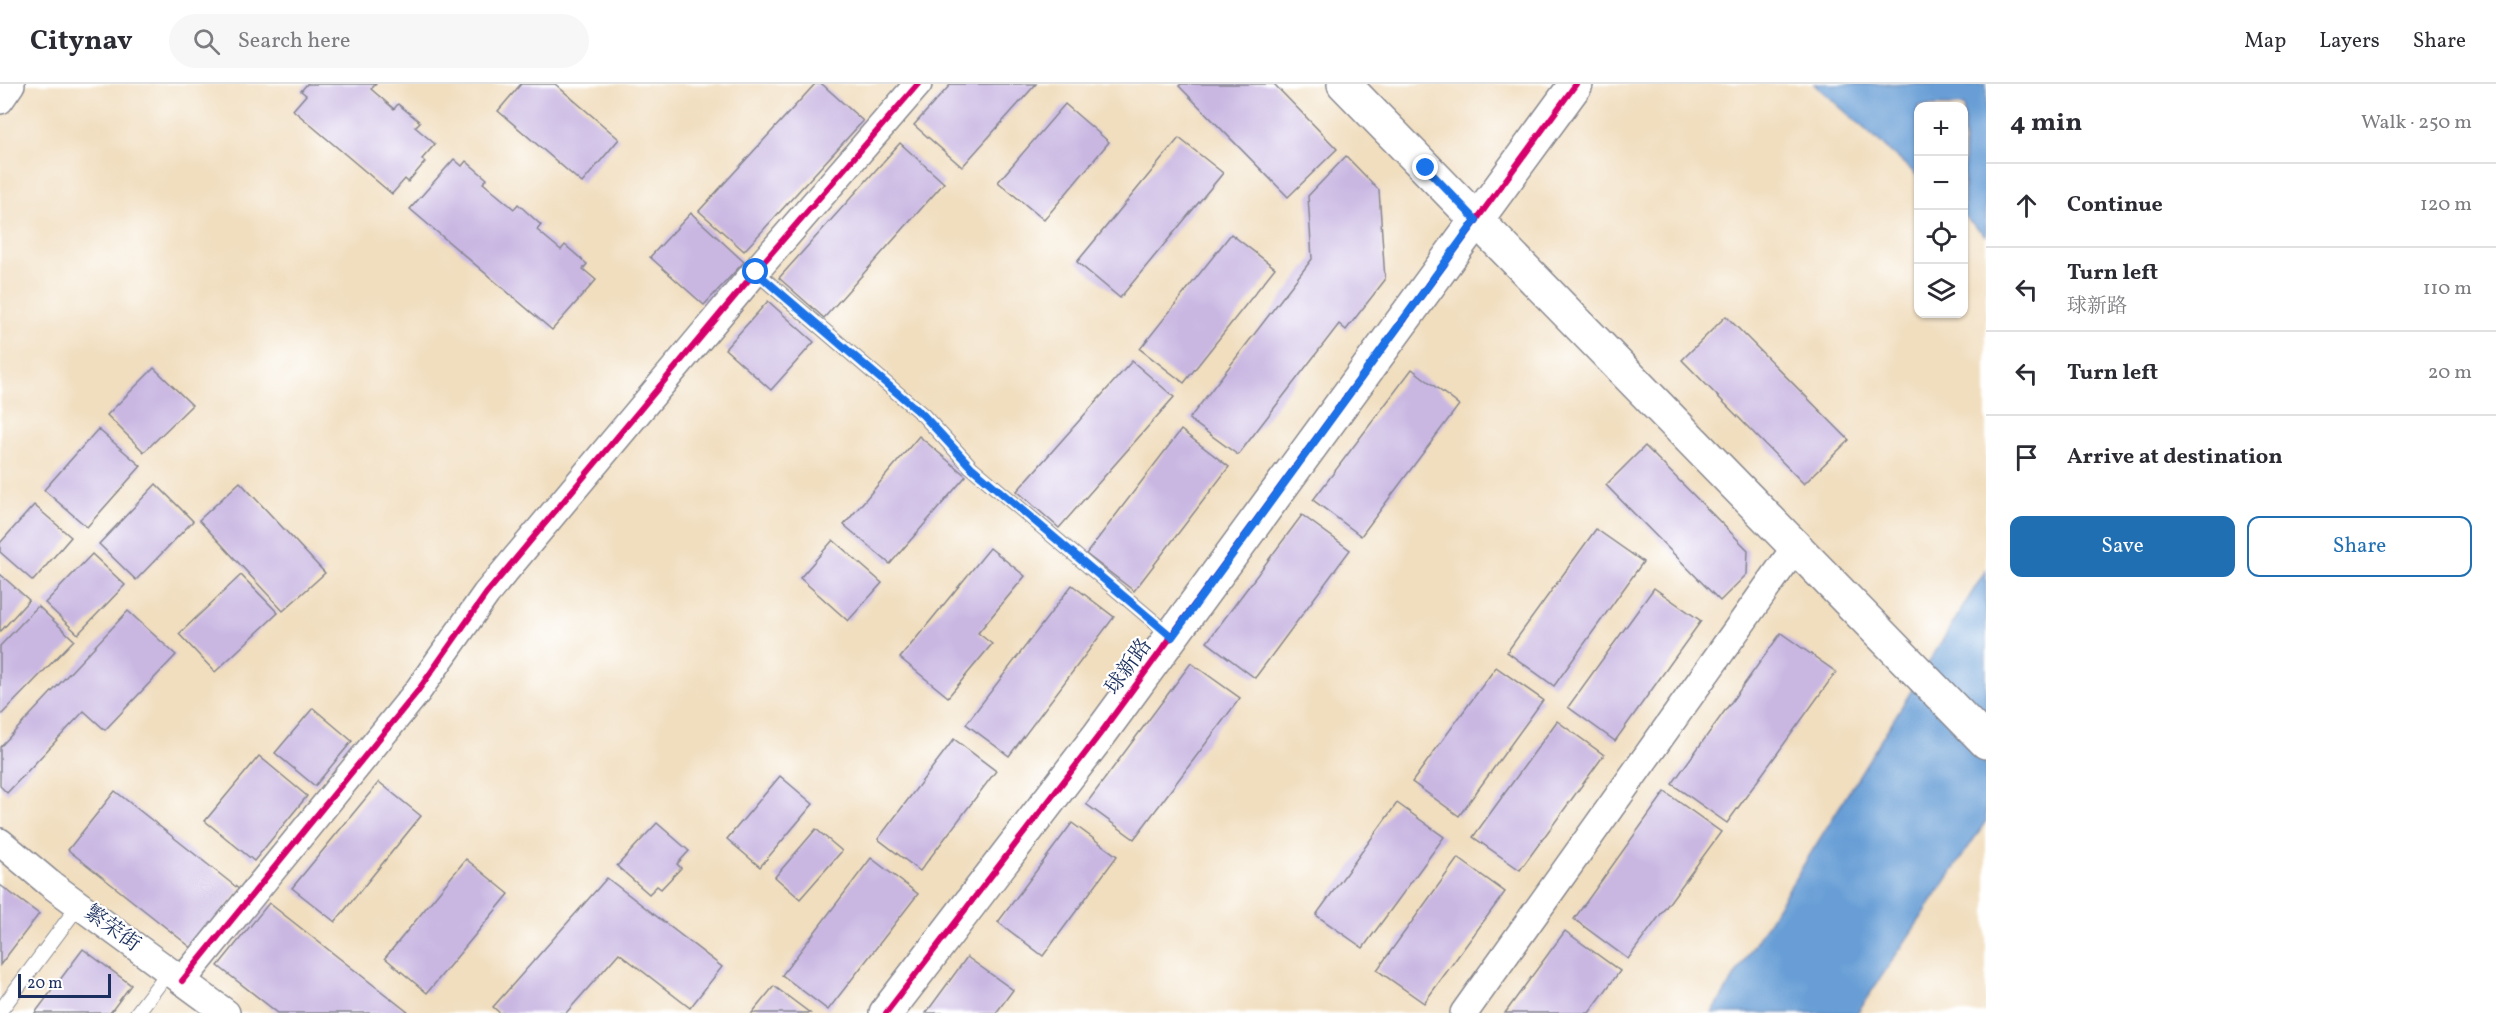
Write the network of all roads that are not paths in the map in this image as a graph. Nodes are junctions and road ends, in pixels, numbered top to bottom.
1 (11, 84) edge
2 (918, 84) edge
3 (1344, 84) edge
4 (1576, 84) edge
5 (0, 100) edge
6 (1476, 220) junction
7 (756, 272) junction
8 (1795, 548) junction
9 (1172, 637) junction
10 (1986, 742) edge
11 (0, 842) edge
12 (79, 905) junction
13 (175, 976) junction
14 (0, 1011) edge
15 (137, 1013) edge
16 (226, 1013) edge
17 (886, 1013) edge
18 (1464, 1013) edge

1 - 5 street
2 - 7 street
3 - 6 street
4 - 6 street, 球新路
6 - 8 street
6 - 9 street, 球新路
7 - 9 lane
7 - 13 street
8 - 10 street
8 - 18 street
9 - 17 street, 球新路
11 - 12 street, 繁荣街
12 - 13 street, 繁荣街
12 - 14 lane
13 - 15 lane
13 - 16 street, 繁荣街

